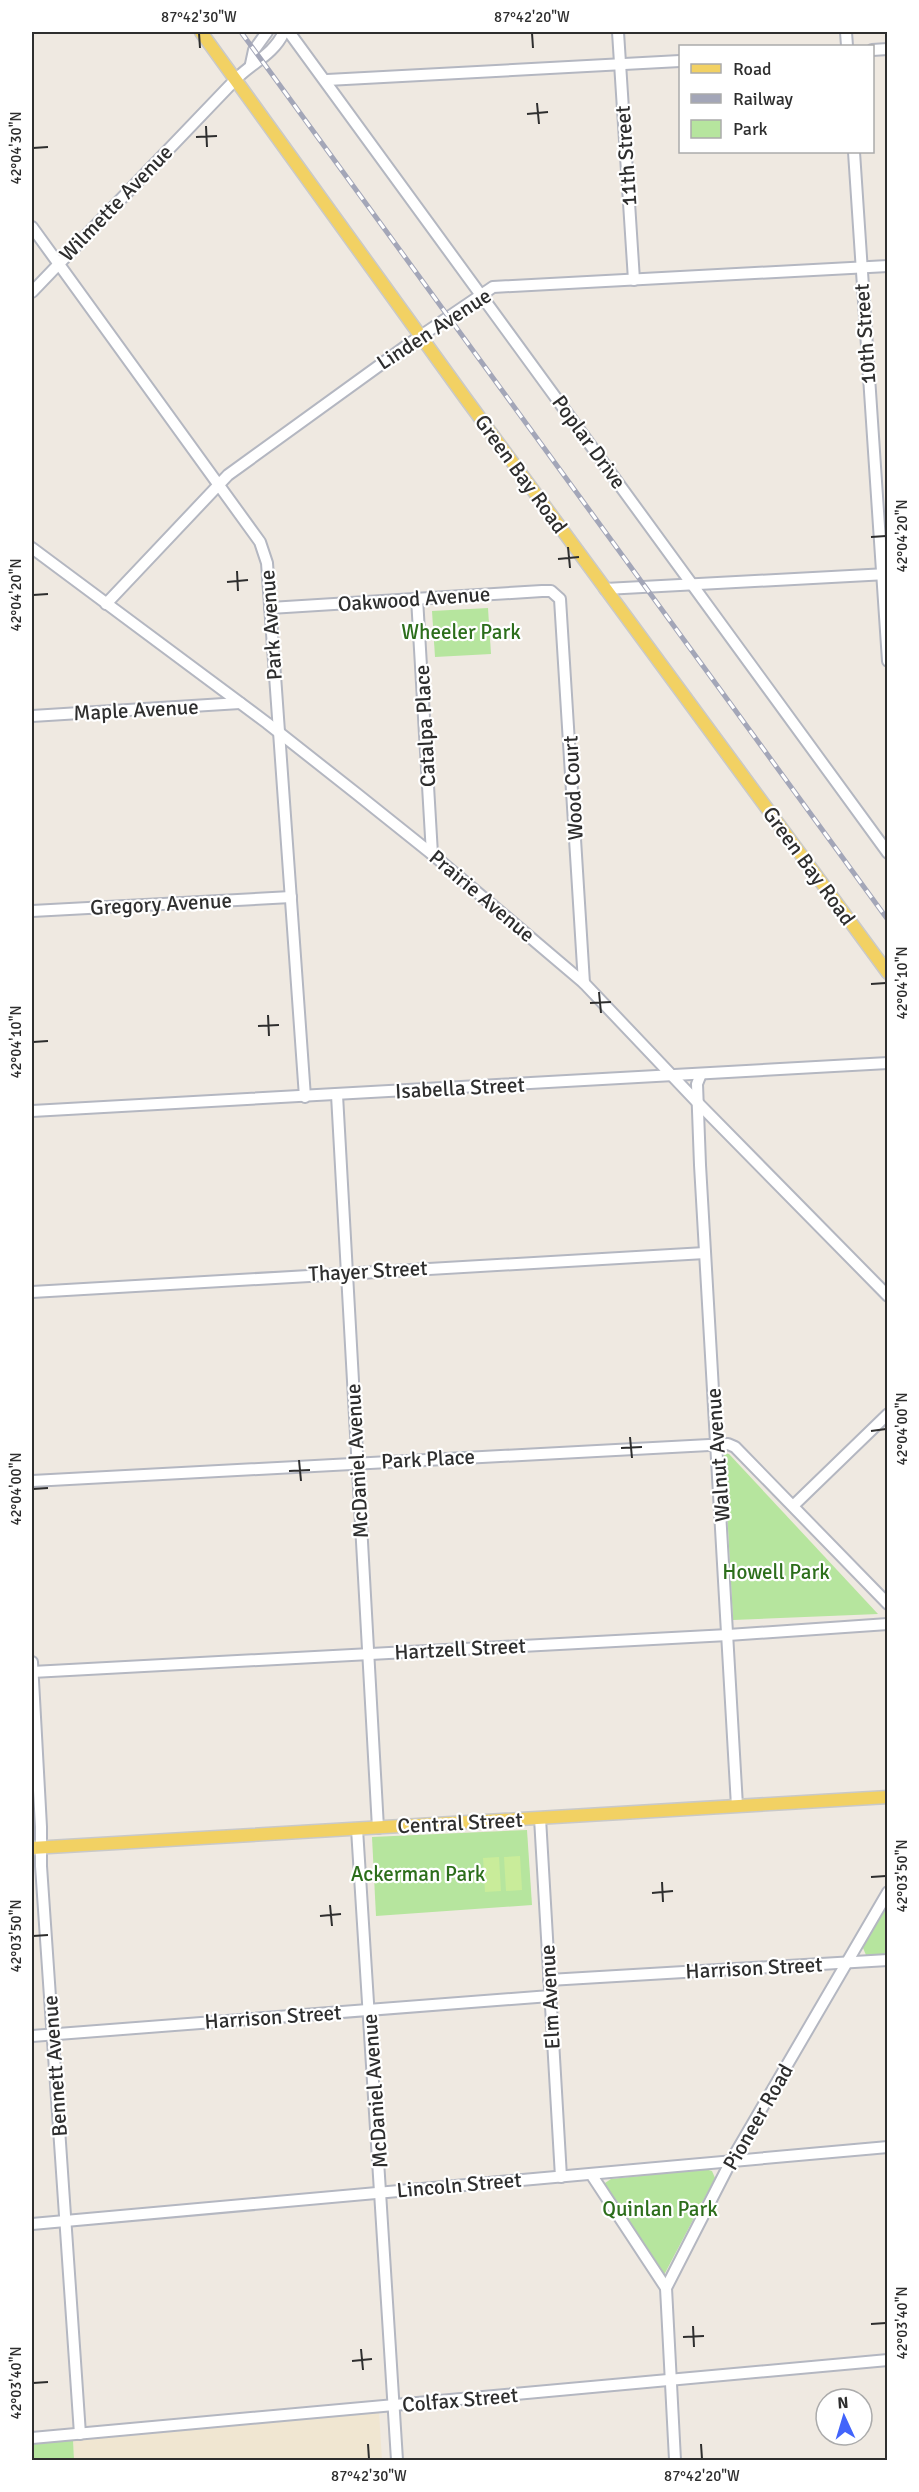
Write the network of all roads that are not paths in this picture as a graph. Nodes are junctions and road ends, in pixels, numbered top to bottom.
1 (201, 32) edge
2 (267, 32) edge
3 (284, 32) edge
4 (290, 32) edge
5 (618, 32) edge
6 (679, 61) edge
7 (251, 64) junction
8 (620, 65) junction
9 (236, 79) junction
10 (327, 80) junction
11 (854, 153) edge
12 (32, 227) edge
13 (58, 264) junction
14 (888, 266) edge
15 (861, 267) junction
16 (634, 280) junction
17 (32, 292) edge
18 (482, 294) junction
19 (420, 336) junction
20 (219, 484) junction
21 (32, 548) edge
22 (884, 574) edge
23 (692, 584) junction
24 (605, 589) junction
25 (557, 595) joint
26 (417, 598) junction
27 (106, 604) junction
28 (270, 608) junction
29 (888, 661) edge
30 (240, 704) junction
31 (32, 716) edge
32 (280, 733) junction
33 (888, 853) edge
34 (432, 854) junction
35 (291, 897) junction
36 (32, 911) edge
37 (888, 973) edge
38 (584, 983) junction
39 (888, 1063) edge
40 (701, 1074) junction
41 (673, 1076) junction
42 (337, 1095) junction
43 (305, 1097) junction
44 (698, 1103) junction
45 (32, 1111) edge
46 (705, 1253) junction
47 (347, 1272) junction
48 (32, 1292) edge
49 (888, 1296) edge
50 (888, 1414) edge
51 (718, 1443) junction
52 (357, 1463) junction
53 (32, 1481) edge
54 (794, 1505) junction
55 (888, 1604) edge
56 (888, 1624) edge
57 (728, 1635) junction
58 (368, 1654) junction
59 (32, 1662) edge
60 (32, 1672) edge
61 (888, 1797) edge
62 (737, 1806) junction
63 (540, 1818) junction
64 (378, 1828) junction
65 (357, 1829) junction
66 (36, 1848) edge
67 (888, 1892) edge
68 (888, 1960) edge
69 (848, 1962) junction
70 (549, 1980) junction
71 (550, 1996) junction
72 (369, 2010) junction
73 (52, 2034) junction
74 (32, 2036) edge
75 (888, 2147) edge
76 (731, 2161) junction
77 (591, 2174) junction
78 (561, 2177) junction
79 (381, 2192) junction
80 (65, 2221) junction
81 (32, 2224) edge
82 (666, 2288) junction
83 (888, 2360) edge
84 (670, 2381) junction
85 (393, 2406) junction
86 (80, 2433) junction
87 (32, 2438) edge
88 (397, 2460) edge
89 (675, 2460) edge

1 - 9 main road, Green Bay Road
2 - 7 street, Wilmette Avenue
3 - 7 street, Wilmette Avenue
4 - 10 street, Poplar Drive
5 - 8 street, 11th Street
6 - 8 street
7 - 9 street, Wilmette Avenue
8 - 10 street
8 - 16 street, 11th Street
9 - 13 street, Wilmette Avenue
9 - 19 main road, Green Bay Road
10 - 18 street, Poplar Drive
11 - 15 street, 10th Street
12 - 13 street, Park Avenue
13 - 17 street, Wilmette Avenue
13 - 20 street, Park Avenue
14 - 15 street, Linden Avenue
15 - 16 street, Linden Avenue
15 - 22 street, 10th Street
16 - 18 street, Linden Avenue
18 - 19 street, Linden Avenue
18 - 23 street, Poplar Drive
19 - 20 street, Linden Avenue
19 - 24 main road, Green Bay Road
20 - 27 street, Linden Avenue
20 - 28 street, Park Avenue
21 - 27 street, Prairie Avenue
22 - 23 street
22 - 29 street, 10th Street
23 - 24 street
23 - 33 street, Poplar Drive
24 - 37 main road, Green Bay Road
25 - 26 street, Oakwood Avenue
25 - 38 street, Wood Court
26 - 28 street, Oakwood Avenue
26 - 34 street, Catalpa Place
27 - 30 street, Prairie Avenue
28 - 32 street, Park Avenue
30 - 31 street, Maple Avenue
30 - 32 street, Prairie Avenue
32 - 34 street, Prairie Avenue
32 - 35 street, Park Avenue
34 - 38 street, Prairie Avenue
35 - 36 street, Gregory Avenue
35 - 43 street, Park Avenue
38 - 41 street, Prairie Avenue
39 - 40 street, Isabella Street
40 - 41 street, Isabella Street
40 - 44 street, Walnut Avenue
41 - 42 street, Isabella Street
41 - 44 street, Prairie Avenue
42 - 43 street, Isabella Street
42 - 47 street, McDaniel Avenue
43 - 45 street, Isabella Street
44 - 46 street, Walnut Avenue
44 - 49 street, Prairie Avenue
46 - 47 street, Thayer Street
46 - 51 street, Walnut Avenue
47 - 48 street, Thayer Street
47 - 52 street, McDaniel Avenue
50 - 54 street
51 - 52 street, Park Place
51 - 54 street
51 - 57 street, Walnut Avenue
52 - 53 street, Park Place
52 - 58 street, McDaniel Avenue
54 - 55 street
56 - 57 street, Hartzell Street
57 - 58 street, Hartzell Street
57 - 62 street, Walnut Avenue
58 - 60 street, Hartzell Street
58 - 64 street, McDaniel Avenue
59 - 60 street, Bennett Avenue
60 - 66 street, Bennett Avenue
61 - 62 main road, Central Street
62 - 63 main road, Central Street
63 - 64 main road, Central Street
63 - 70 street, Elm Avenue
64 - 65 main road, Central Street
65 - 66 main road, Central Street
65 - 72 street, McDaniel Avenue
66 - 73 street, Bennett Avenue
67 - 69 street, Pioneer Road
68 - 69 street, Harrison Street
69 - 70 street, Harrison Street
69 - 76 street, Pioneer Road
70 - 71 street, Elm Avenue
71 - 72 street, Harrison Street
71 - 78 street, Elm Avenue
72 - 73 street, Harrison Street
72 - 79 street, McDaniel Avenue
73 - 74 street, Harrison Street
73 - 80 street, Bennett Avenue
75 - 76 street, Lincoln Street
76 - 77 street, Lincoln Street
76 - 82 street, Pioneer Road
77 - 78 street, Lincoln Street
77 - 82 street
78 - 79 street, Lincoln Street
79 - 80 street, Lincoln Street
79 - 85 street, McDaniel Avenue
80 - 81 street, Lincoln Street
80 - 86 street, Bennett Avenue
82 - 84 street, Pioneer Road
83 - 84 street, Colfax Street
84 - 85 street, Colfax Street
84 - 89 street, Pioneer Road
85 - 86 street, Colfax Street
85 - 88 street, McDaniel Avenue
86 - 87 street, Colfax Street

